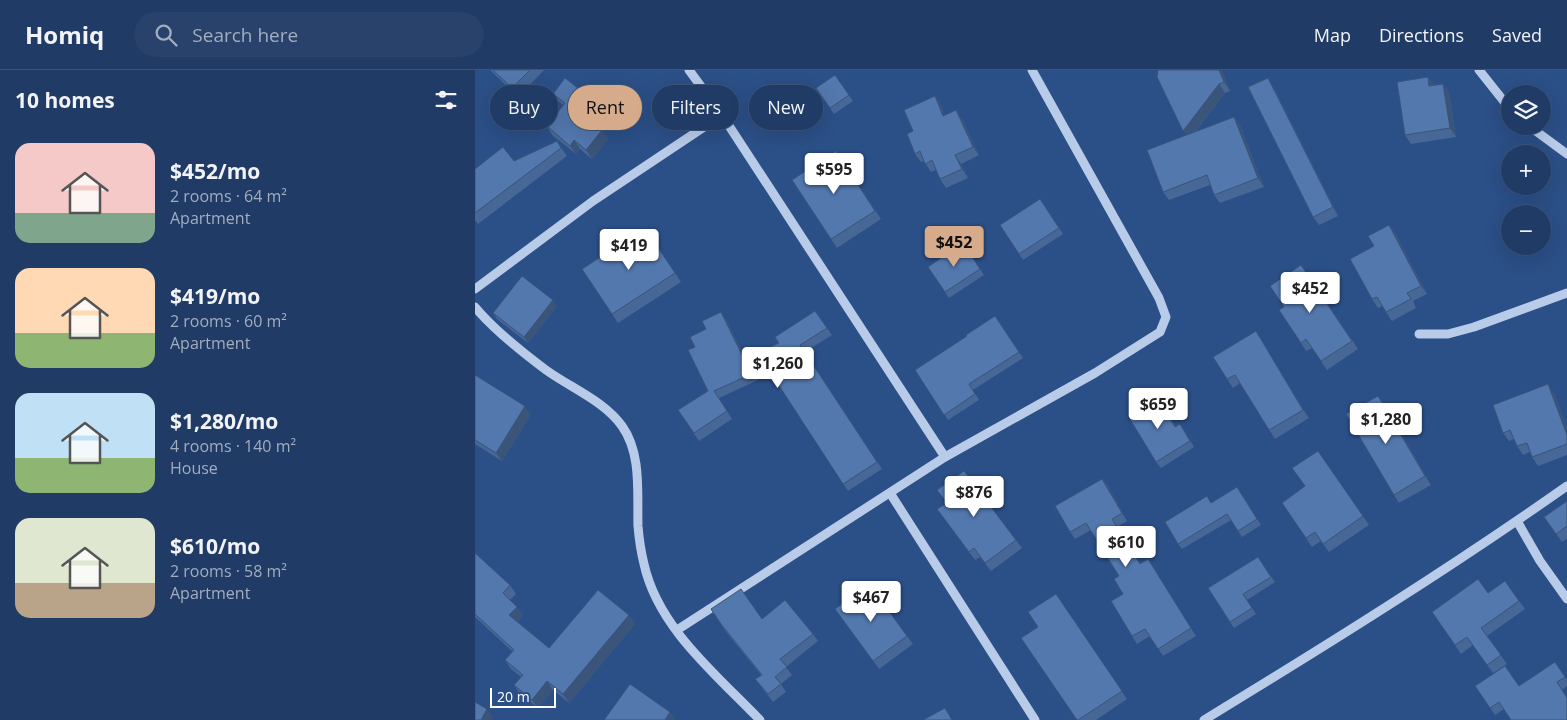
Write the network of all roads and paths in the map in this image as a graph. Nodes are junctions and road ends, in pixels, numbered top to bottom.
1 (689, 70) edge
2 (1032, 70) edge
3 (1479, 70) edge
4 (700, 85) edge
5 (1501, 98) edge
6 (700, 130) edge
7 (732, 130) edge
8 (1541, 135) edge
9 (1567, 154) edge
10 (475, 289) edge
11 (1567, 293) edge
12 (475, 308) edge
13 (1419, 334) dead end
14 (945, 457) junction
15 (1567, 486) edge
16 (890, 493) junction
17 (1517, 521) junction
18 (1567, 598) edge
19 (677, 630) junction
20 (761, 720) edge
21 (1035, 720) edge
22 (1204, 720) edge

1 - 4 street
2 - 14 street
3 - 5 street
6 - 10 street
7 - 14 street
8 - 9 street
11 - 13 street
12 - 19 street
14 - 16 street
15 - 17 street
16 - 19 street
16 - 21 street
17 - 18 street
17 - 22 street
19 - 20 street

